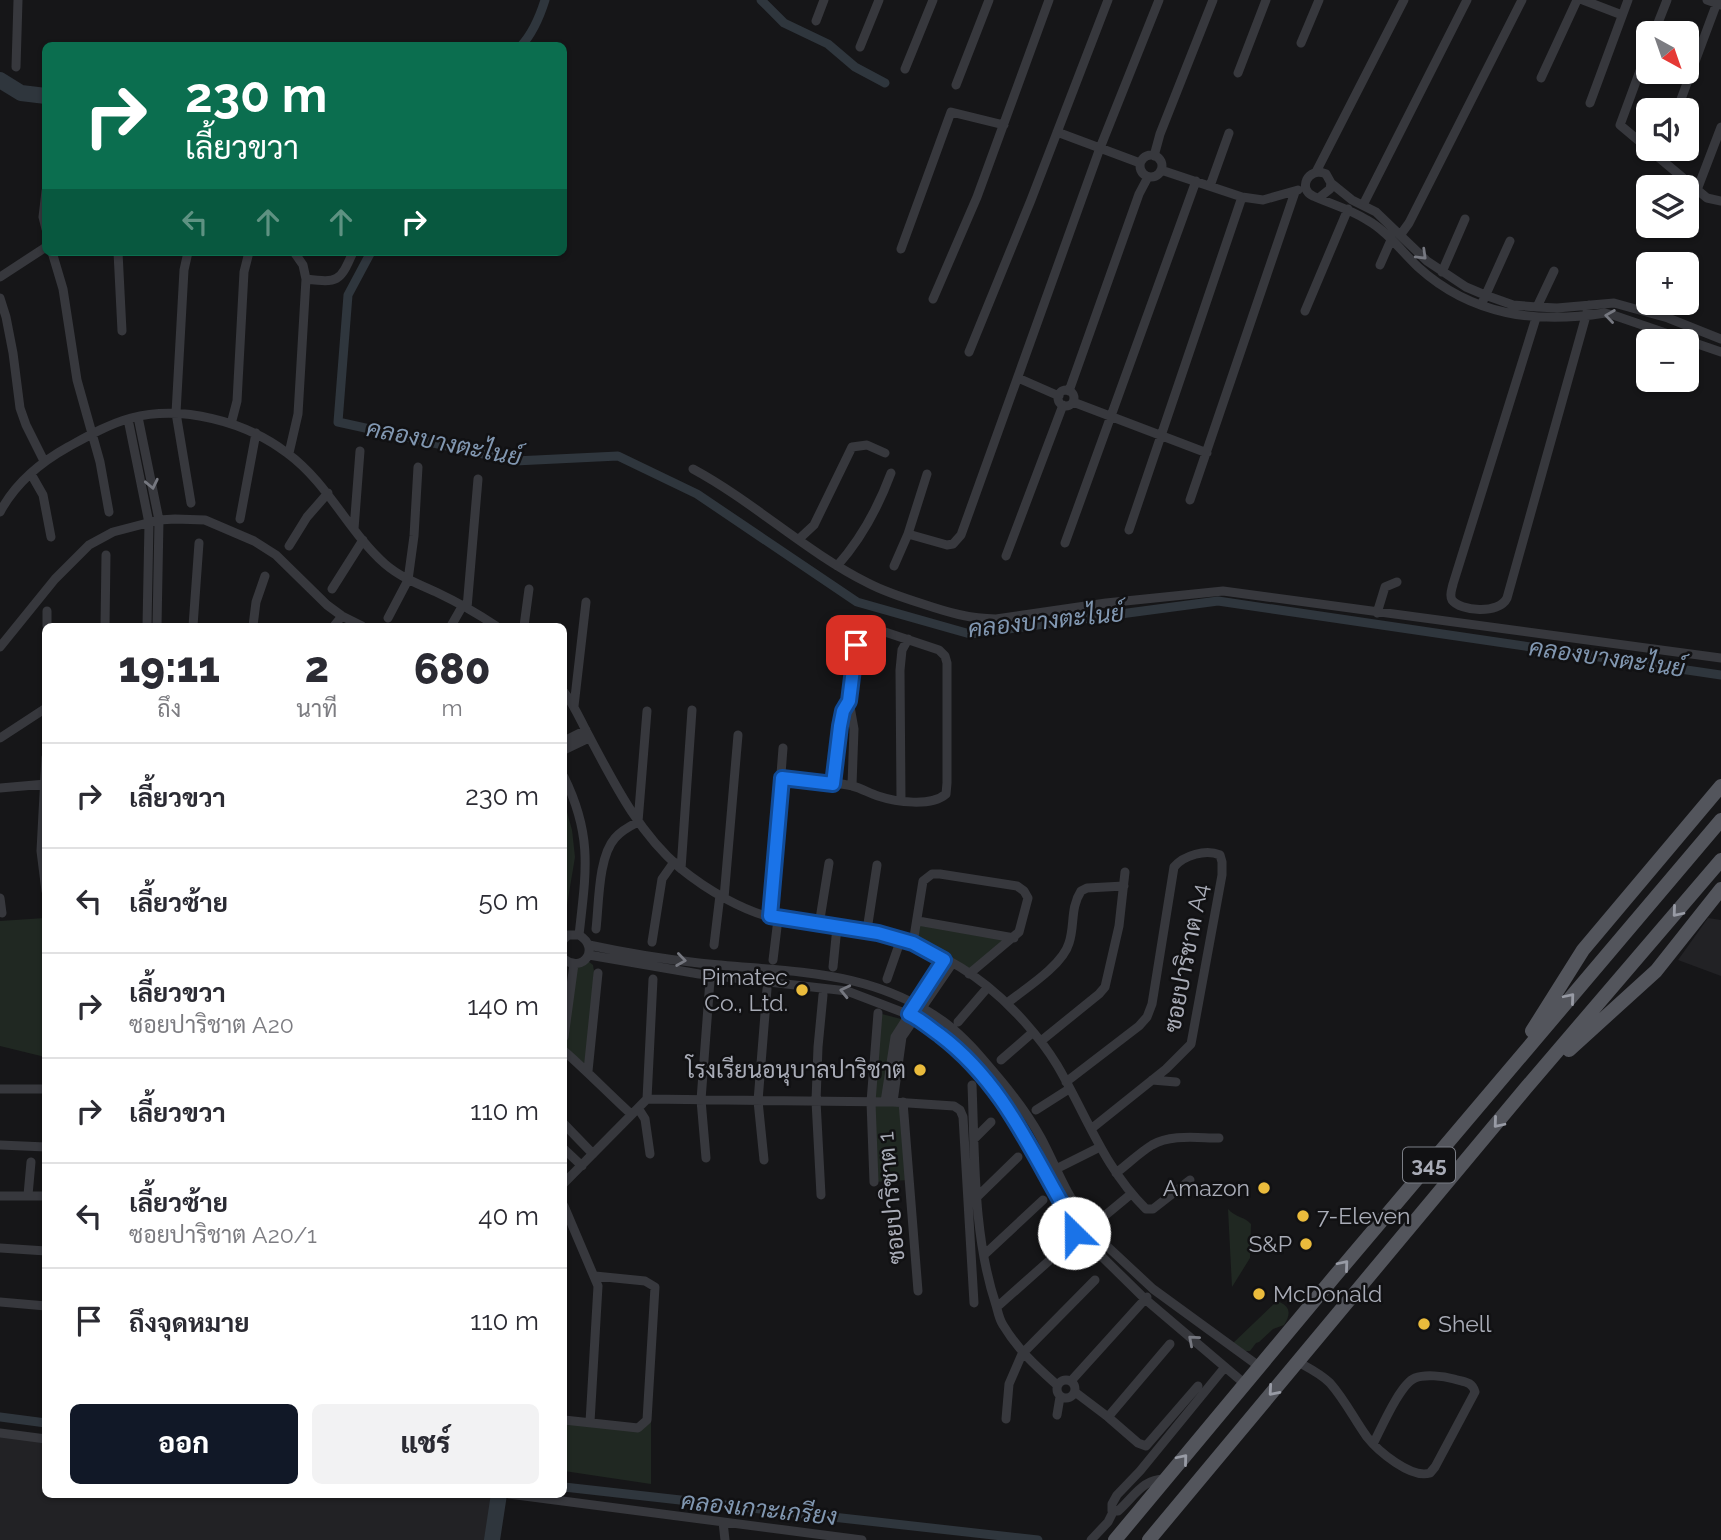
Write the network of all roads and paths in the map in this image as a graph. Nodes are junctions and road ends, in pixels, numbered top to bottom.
1 (18, 0) edge
2 (824, 0) edge
3 (879, 0) edge
4 (933, 0) edge
5 (989, 0) edge
6 (1049, 0) edge
7 (1108, 0) edge
8 (1159, 0) edge
9 (1213, 0) edge
10 (1266, 0) edge
11 (1318, 0) edge
12 (1404, 0) edge
13 (1467, 0) edge
14 (1522, 0) edge
15 (1577, 0) edge
16 (1583, 0) edge
17 (1628, 0) edge
18 (1667, 0) edge
19 (1707, 0) edge
20 (1719, 3) edge
21 (1622, 15) junction
22 (816, 21) dead end
23 (1659, 21) edge
24 (1301, 43) dead end
25 (860, 47) dead end
26 (16, 67) dead end
27 (905, 69) dead end
28 (1238, 73) dead end
29 (1541, 78) dead end
30 (1636, 82) edge
31 (956, 85) dead end
32 (1682, 98) edge
33 (1590, 103) dead end
34 (1004, 125) junction
35 (1721, 127) edge
36 (1056, 132) junction
37 (1229, 132) dead end
38 (1636, 136) edge
39 (1100, 148) junction
40 (1154, 156) junction
41 (1669, 161) edge
42 (1140, 163) junction
43 (1161, 170) junction
44 (1316, 172) junction
45 (1682, 175) edge
46 (1147, 177) junction
47 (1196, 181) junction
48 (1331, 183) junction
49 (1699, 185) edge
50 (1210, 186) junction
51 (1305, 186) junction
52 (1295, 192) junction
53 (1699, 192) edge
54 (1242, 197) junction
55 (1320, 197) junction
56 (1721, 201) edge
57 (1363, 205) junction
58 (1348, 209) junction
59 (1465, 219) dead end
60 (1401, 234) junction
61 (1391, 240) junction
62 (1510, 240) dead end
63 (901, 249) dead end
64 (42, 250) edge
65 (53, 256) edge
66 (118, 256) edge
67 (187, 256) edge
68 (247, 256) edge
69 (297, 256) edge
70 (352, 256) edge
71 (1380, 265) dead end
72 (1554, 271) dead end
73 (1443, 272) junction
74 (0, 277) edge
75 (306, 279) junction
76 (1485, 295) junction
77 (0, 298) edge
78 (933, 299) dead end
79 (1589, 305) junction
80 (1481, 306) junction
81 (1537, 307) junction
82 (1305, 311) dead end
83 (1586, 317) junction
84 (1536, 318) junction
85 (1656, 329) edge
86 (1693, 329) edge
87 (122, 331) dead end
88 (1699, 331) edge
89 (1721, 340) edge
90 (1699, 344) edge
91 (969, 352) dead end
92 (1721, 352) edge
93 (1018, 378) junction
94 (1069, 391) junction
95 (1059, 396) junction
96 (1068, 404) junction
97 (176, 413) junction
98 (1109, 416) junction
99 (133, 418) junction
100 (231, 424) junction
101 (93, 433) junction
102 (256, 433) junction
103 (1160, 436) junction
104 (360, 451) dead end
105 (289, 453) junction
106 (885, 453) dead end
107 (1207, 453) junction
108 (44, 460) junction
109 (418, 467) dead end
110 (693, 469) dead end
111 (891, 473) dead end
112 (31, 474) junction
113 (927, 474) dead end
114 (478, 479) dead end
115 (328, 493) junction
116 (1190, 500) dead end
117 (191, 502) dead end
118 (1, 509) edge
119 (108, 512) dead end
120 (240, 519) dead end
121 (154, 521) junction
122 (354, 529) junction
123 (1129, 530) dead end
124 (908, 534) junction
125 (51, 537) dead end
126 (799, 539) junction
127 (363, 540) junction
128 (199, 543) dead end
129 (1065, 543) dead end
130 (289, 546) dead end
131 (106, 555) dead end
132 (1006, 556) dead end
133 (838, 566) junction
134 (894, 566) dead end
135 (265, 576) dead end
136 (408, 580) junction
137 (1397, 582) dead end
138 (332, 589) dead end
139 (529, 589) dead end
140 (586, 602) dead end
141 (465, 607) junction
142 (47, 611) dead end
143 (1377, 613) junction
144 (342, 617) junction
145 (388, 618) dead end
146 (47, 623) edge
147 (105, 623) edge
148 (147, 623) edge
149 (157, 623) edge
150 (193, 623) edge
151 (253, 623) edge
152 (337, 623) edge
153 (355, 623) edge
154 (453, 623) edge
155 (491, 623) edge
156 (524, 623) edge
157 (908, 639) junction
158 (0, 647) edge
159 (1721, 658) edge
160 (567, 696) edge
161 (849, 701) junction
162 (574, 706) junction
163 (692, 710) dead end
164 (42, 711) edge
165 (647, 711) dead end
166 (587, 734) junction
167 (738, 735) dead end
168 (0, 738) edge
169 (567, 740) edge
170 (567, 748) edge
171 (783, 748) dead end
172 (782, 778) junction
173 (567, 783) edge
174 (42, 784) edge
175 (833, 784) junction
176 (852, 785) junction
177 (1721, 786) edge
178 (1, 788) edge
179 (901, 800) junction
180 (1721, 820) edge
181 (638, 822) junction
182 (42, 840) edge
183 (1721, 860) edge
184 (829, 863) dead end
185 (42, 865) edge
186 (877, 865) dead end
187 (678, 866) junction
188 (1125, 872) dead end
189 (1124, 886) junction
190 (1721, 889) edge
191 (722, 896) junction
192 (0, 898) edge
193 (2, 913) dead end
194 (774, 918) junction
195 (918, 921) junction
196 (819, 925) junction
197 (837, 927) junction
198 (596, 929) dead end
199 (867, 930) junction
200 (1600, 932) junction
201 (579, 935) junction
202 (567, 936) edge
203 (1014, 937) junction
204 (901, 939) junction
205 (1653, 941) junction
206 (652, 942) dead end
207 (913, 943) junction
208 (1616, 944) junction
209 (714, 946) dead end
210 (589, 950) junction
211 (1670, 952) junction
212 (567, 960) edge
213 (773, 960) dead end
214 (948, 962) junction
215 (574, 964) junction
216 (833, 967) dead end
217 (598, 973) dead end
218 (969, 974) junction
219 (653, 979) dead end
220 (887, 979) dead end
221 (709, 980) dead end
222 (988, 987) junction
223 (767, 989) dead end
224 (823, 995) dead end
225 (1007, 1003) junction
226 (919, 1007) junction
227 (878, 1013) dead end
228 (567, 1015) edge
229 (912, 1016) junction
230 (958, 1022) dead end
231 (1031, 1033) junction
232 (1041, 1041) junction
233 (567, 1054) edge
234 (1001, 1060) dead end
235 (588, 1072) junction
236 (1504, 1075) junction
237 (1152, 1080) junction
238 (1176, 1082) dead end
239 (972, 1085) dead end
240 (1068, 1086) junction
241 (0, 1089) edge
242 (1525, 1089) junction
243 (42, 1090) edge
244 (647, 1099) junction
245 (701, 1100) junction
246 (758, 1101) junction
247 (816, 1101) junction
248 (871, 1102) junction
249 (894, 1102) junction
250 (1036, 1110) dead end
251 (635, 1111) junction
252 (991, 1122) dead end
253 (567, 1127) edge
254 (1091, 1129) junction
255 (1219, 1138) dead end
256 (974, 1139) junction
257 (0, 1145) edge
258 (42, 1147) edge
259 (1100, 1147) junction
260 (567, 1152) edge
261 (593, 1154) junction
262 (650, 1154) dead end
263 (1018, 1157) dead end
264 (706, 1158) dead end
265 (764, 1160) dead end
266 (30, 1162) dead end
267 (582, 1166) junction
268 (1056, 1169) junction
269 (1116, 1173) junction
270 (567, 1177) edge
271 (1190, 1180) dead end
272 (874, 1182) dead end
273 (1130, 1194) junction
274 (28, 1195) junction
275 (821, 1195) dead end
276 (0, 1196) edge
277 (42, 1196) edge
278 (978, 1196) junction
279 (1043, 1200) dead end
280 (567, 1213) edge
281 (1091, 1222) junction
282 (1075, 1226) junction
283 (1094, 1234) junction
284 (1086, 1241) junction
285 (1069, 1243) dead end
286 (0, 1248) edge
287 (42, 1251) edge
288 (984, 1255) junction
289 (595, 1276) junction
290 (1095, 1280) dead end
291 (1153, 1289) junction
292 (918, 1291) dead end
293 (1145, 1299) junction
294 (0, 1302) edge
295 (974, 1303) dead end
296 (42, 1306) edge
297 (997, 1307) junction
298 (1170, 1344) dead end
299 (1022, 1354) junction
300 (1298, 1362) junction
301 (1225, 1367) junction
302 (1260, 1367) junction
303 (1071, 1381) junction
304 (1245, 1384) junction
305 (1058, 1385) junction
306 (1198, 1385) dead end
307 (1075, 1392) junction
308 (1060, 1396) junction
309 (1056, 1415) dead end
310 (1108, 1417) junction
311 (1006, 1419) dead end
312 (567, 1420) edge
313 (590, 1422) junction
314 (0, 1433) edge
315 (42, 1438) edge
316 (1373, 1444) junction
317 (1166, 1479) junction
318 (540, 1498) edge
319 (1113, 1512) junction
320 (723, 1522) junction
321 (726, 1540) edge
322 (862, 1540) edge
323 (1091, 1540) edge
324 (1115, 1540) edge
325 (1149, 1540) edge

1 - 26 street
2 - 22 street
3 - 25 street
4 - 27 street
5 - 31 street
6 - 34 street
7 - 36 street
8 - 39 street
9 - 40 street
10 - 28 street
11 - 24 street
12 - 44 street
13 - 57 street
14 - 60 street
15 - 29 street
16 - 21 street
17 - 21 street
18 - 23 street
19 - 20 street
20 - 32 street
21 - 33 street
30 - 38 street
34 - 63 street
34 - 78 street
35 - 49 street
36 - 39 street
36 - 91 street
37 - 50 street
39 - 42 street
39 - 93 street
40 - 42 street
40 - 43 street
41 - 45 street
42 - 46 street
43 - 46 street
43 - 47 street
44 - 48 street
44 - 51 street
46 - 94 street
47 - 50 street
47 - 98 street
48 - 55 street
48 - 57 street
50 - 54 street
51 - 52 street
51 - 55 street
52 - 54 street
52 - 107 street
53 - 56 street
54 - 103 street
55 - 58 street
57 - 60 street
58 - 61 street
58 - 82 street
59 - 73 street
60 -> 73 street
61 - 71 street
61 - 80 street
62 - 76 street
64 - 74 street
65 - 101 street
66 - 87 street
67 - 97 street
68 - 100 street
69 - 75 street
70 - 75 street
72 - 81 street
73 - 76 street
75 - 105 street
76 - 80 street
76 - 81 street
77 - 108 street
79 - 81 street
79 - 83 street
79 - 86 street
80 - 84 street
83 - 84 street
83 - 84 street
85 -> 83 street
88 - 89 street
90 - 92 street
93 - 95 street
93 - 124 street
94 - 95 street
94 - 96 street
95 - 96 street
96 - 98 street
96 - 132 street
97 - 99 street
97 - 100 street
97 - 117 street
98 - 103 street
98 - 129 street
99 - 101 street
99 - 121 street
100 - 102 street
101 - 108 street
101 - 119 street
102 - 105 street
102 - 120 street
103 - 107 street
103 - 123 street
104 - 122 street
105 - 115 street
106 - 126 street
107 - 116 street
108 - 112 street
109 - 136 street
110 - 126 street
111 - 133 street
112 - 118 street
112 - 125 street
113 - 124 street
114 - 141 street
115 - 122 street
115 - 130 street
121 - 144 street
121 - 148 street
121 - 149 street
121 - 158 street
122 - 127 street
124 - 134 street
126 - 133 street
127 - 136 street
127 - 138 street
128 - 150 street
131 - 147 street
133 - 143 street
135 - 151 street
136 - 141 street
136 - 145 street
137 - 143 street
139 - 156 street
140 - 162 street
141 - 154 street
141 - 155 street
142 - 146 street
143 - 159 street
144 - 152 street
144 - 153 street
157 - 161 street
157 - 179 street
157 - 179 street
160 - 162 street
161 - 175 street
161 - 176 street
162 - 166 street
163 - 187 street
164 - 168 street
165 - 181 street
166 - 169 street
166 - 170 street
166 - 181 street
167 - 191 street
171 - 172 street
172 - 175 street
172 - 194 street
173 - 201 street
174 - 178 street
175 - 176 street
176 - 179 street
177 - 200 main road
180 - 208 main road, 345
181 - 187 street
181 - 198 street
182 - 185 street
183 -> 205 main road, 345
184 - 196 street
186 - 199 street
187 - 191 street
187 - 206 street
188 - 189 street
189 - 225 street
189 - 232 street
190 - 211 main road
191 - 194 street
191 - 209 street
192 - 193 street
194 - 196 street
194 - 213 street
195 - 203 street
195 - 203 street
195 - 207 street
196 - 197 street
197 - 199 street
197 - 216 street
199 - 204 street
200 - 208 main road
200 - 236 main road
201 - 202 street
201 - 210 street
203 - 218 street
204 - 207 street
204 - 220 street
205 - 211 main road
205 - 242 main road, 345
207 - 214 street
236 -> 208 main road, 345
210 - 215 street
210 -> 226 street
229 -> 210 street
211 - 242 main road
212 - 215 street
214 - 218 street
214 - 226 street, ซอยปาริชาต 1
215 - 228 street
217 - 235 street
218 - 222 street
219 - 244 street
221 - 245 street
222 - 225 street
222 - 230 street
223 - 246 street
224 - 247 street
225 - 231 street
226 - 229 street, ซอยปาริชาต 1
226 - 268 street
227 - 248 street
229 - 249 street, ซอยปาริชาต 1
229 - 282 street
231 - 232 street
231 - 234 street
232 - 240 street
233 - 235 street
235 - 251 street
302 -> 236 main road, 345
237 - 238 street
237 - 240 street, ซอยปาริชาต A4
237 - 254 street, ซอยปาริชาต A4
239 - 256 street
240 - 250 street
240 - 254 street
241 - 243 street
242 -> 300 main road, 345
244 - 245 street
244 - 251 street
245 - 246 street
245 - 264 street
246 - 247 street
246 - 265 street
247 - 248 street
247 - 275 street
248 - 249 street
248 - 272 street
249 - 292 street, ซอยปาริชาต 1
249 - 295 street
251 - 261 street
251 - 262 street
252 - 256 street
253 - 261 street
254 - 259 street
255 - 269 street
256 - 278 street
257 - 258 street
259 - 268 street
259 - 269 street
260 - 267 street
261 - 267 street
263 - 278 street
266 - 274 street
267 - 270 street
268 - 281 street
269 - 273 street
271 - 273 street
273 - 281 street
274 - 276 street
274 - 277 street
278 - 288 street
279 - 288 street
280 - 289 street
281 - 282 street
281 - 283 street
282 - 284 street
283 - 284 street
283 - 291 street
284 - 293 street
285 - 297 street
286 - 287 street
288 - 297 street
289 - 313 street
289 - 313 street
290 - 299 street
291 - 293 street
291 - 302 street
301 -> 293 street
293 - 303 street
294 - 296 street
297 - 299 street
298 - 310 street
299 - 305 street
299 - 311 street
300 - 316 street
300 -> 325 main road, 345
301 - 304 street
301 - 319 street
302 - 304 main road, 345
303 - 305 street
303 - 307 street
317 -> 304 main road, 345
305 - 308 street
306 - 310 street
307 - 308 street
307 - 310 street
308 - 309 street
312 - 313 street
314 - 315 street
316 - 316 street
317 - 319 street
317 - 324 main road, 345
318 - 320 street
319 - 323 street
320 - 321 street
320 - 322 street

